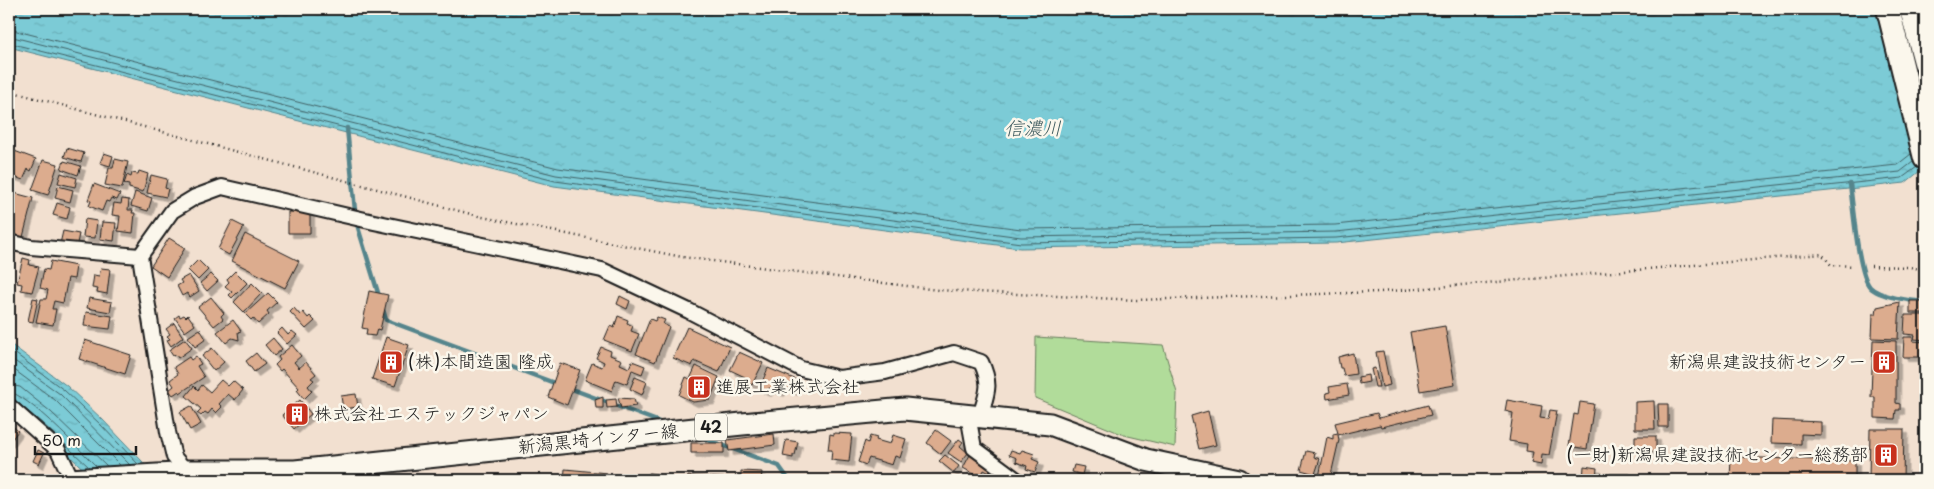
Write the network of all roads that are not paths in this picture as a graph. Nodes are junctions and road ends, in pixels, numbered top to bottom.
1 (1888, 9) edge
2 (1911, 9) edge
3 (1925, 62) edge
4 (1925, 158) edge
5 (9, 242) edge
6 (140, 256) junction
7 (9, 406) edge
8 (974, 416) junction
9 (184, 475) edge
10 (71, 480) edge
11 (85, 480) edge
12 (1017, 480) edge
13 (1239, 480) edge

1 - 4 highway
2 - 3 highway
5 - 6 street
6 - 8 street
6 - 9 street
7 - 10 street
8 - 9 main road, 新潟黒埼インター線 / 42
8 - 12 street
8 - 13 main road, 新潟黒埼インター線 / 42
9 - 11 main road, 新潟黒埼インター線 / 42
10 - 11 main road, 新潟黒埼インター線 / 42

